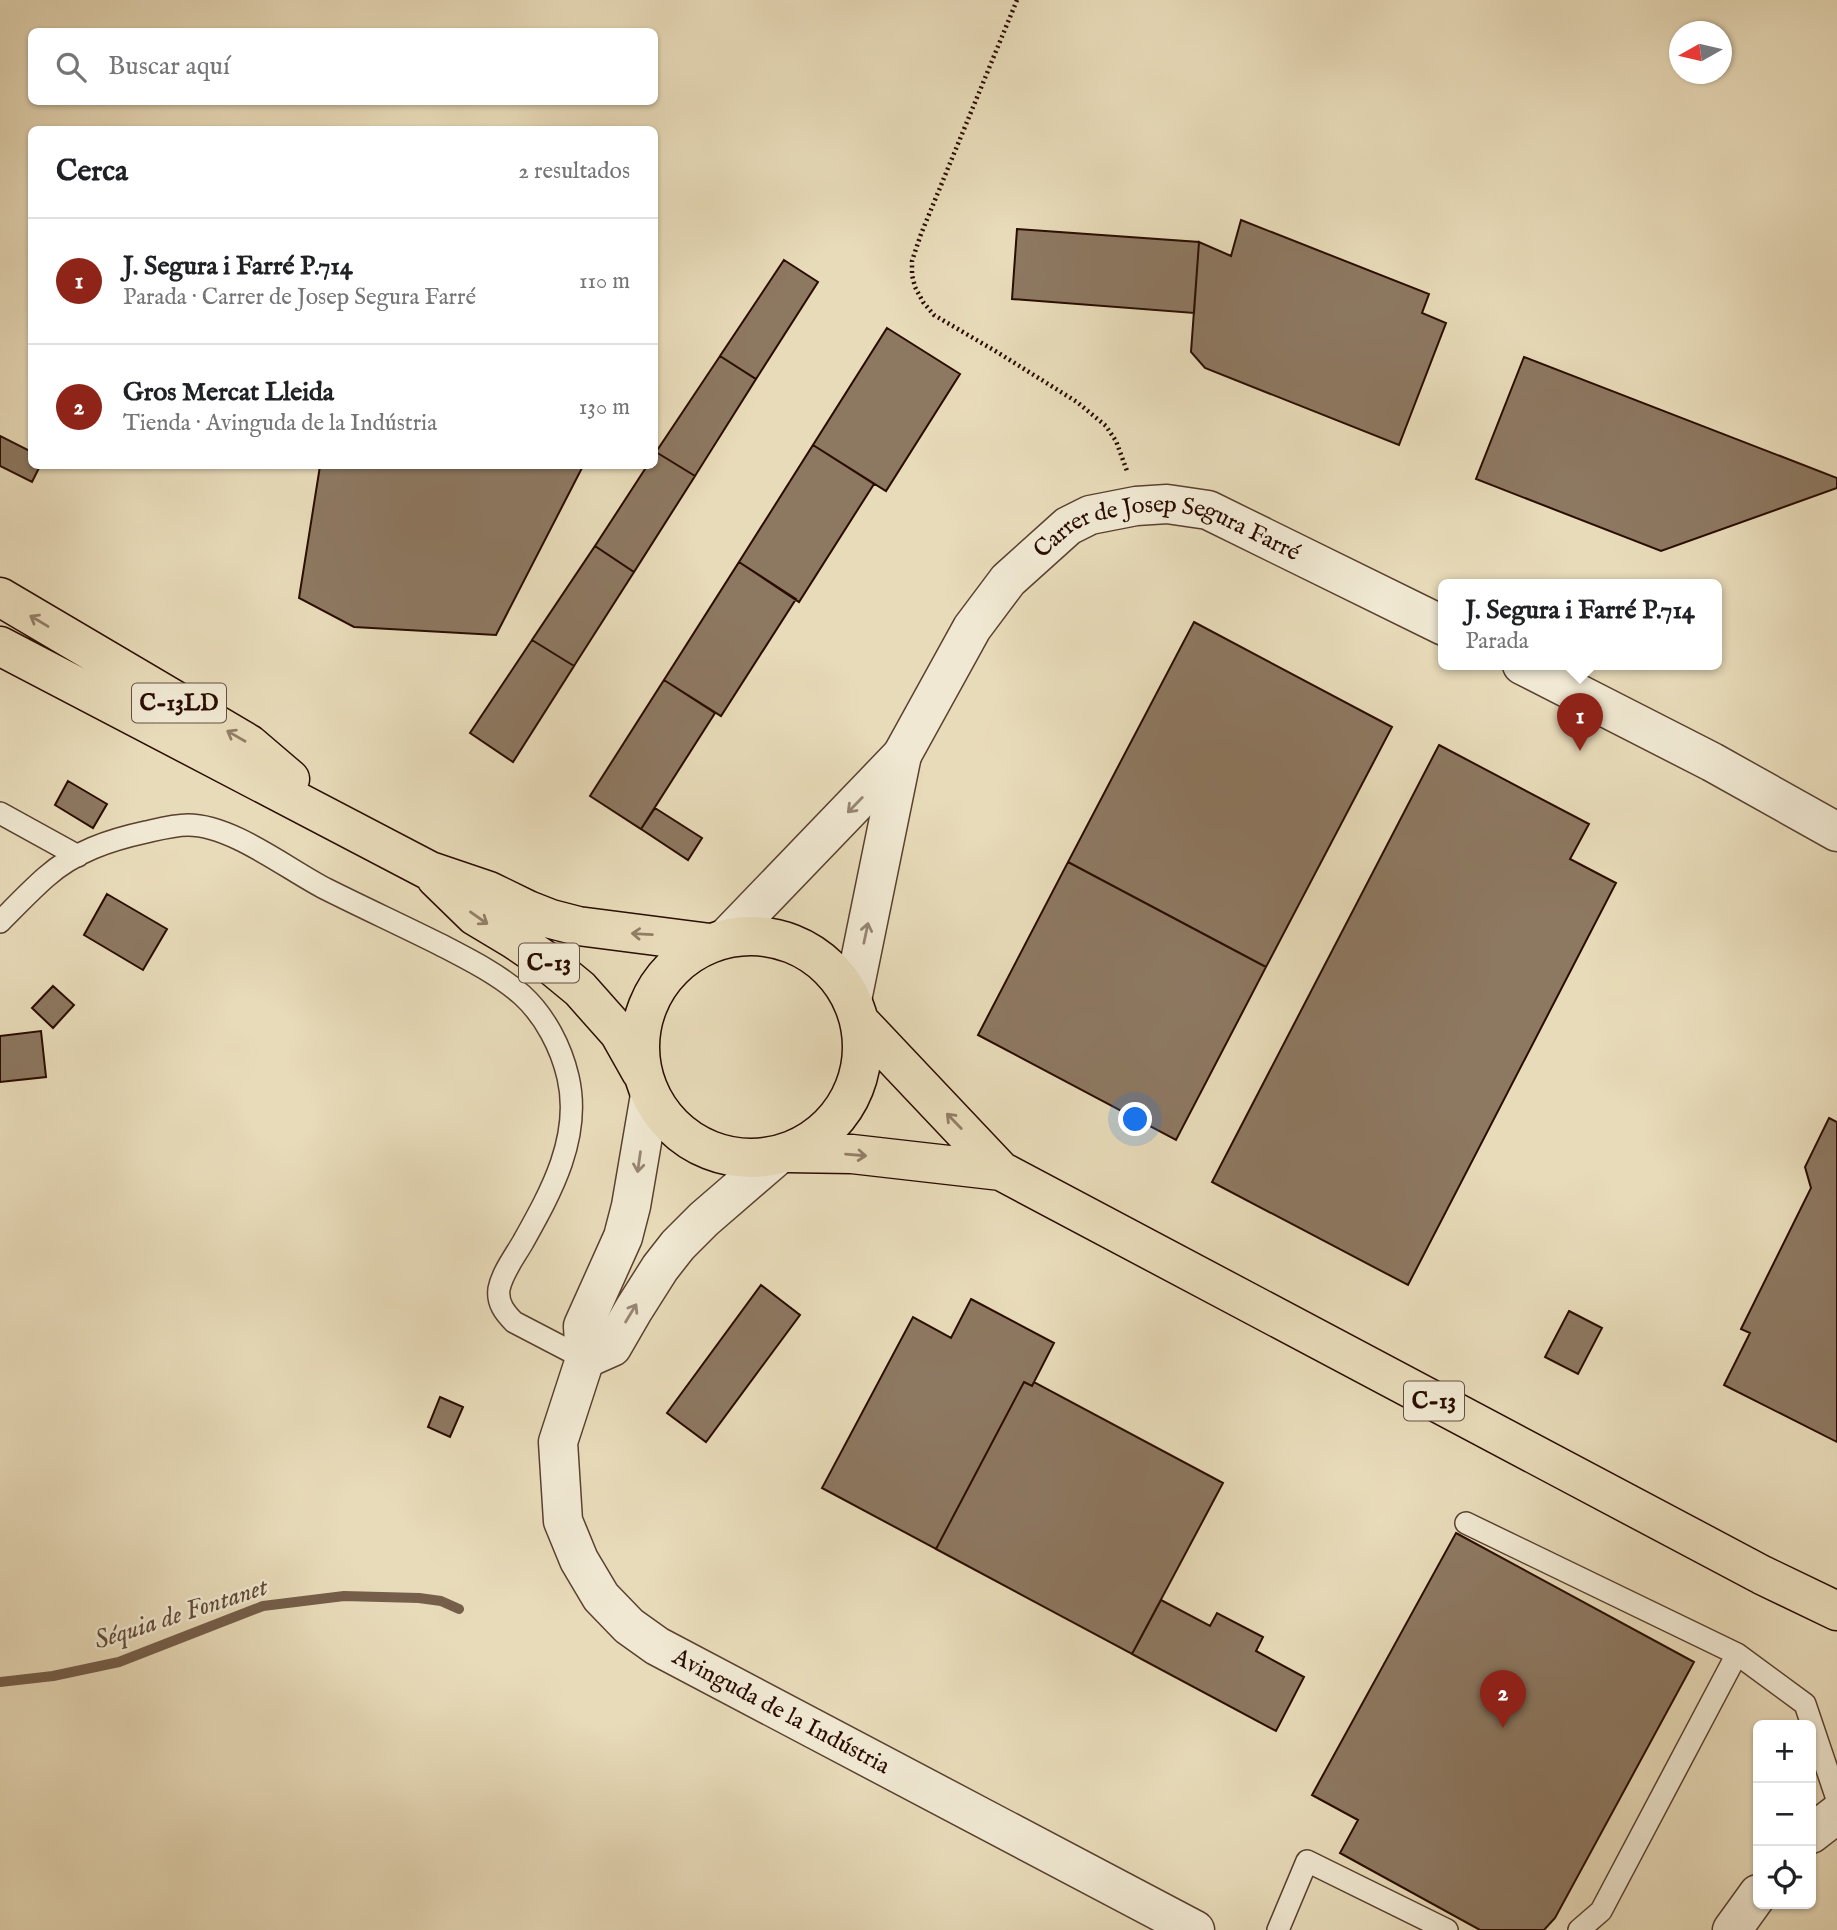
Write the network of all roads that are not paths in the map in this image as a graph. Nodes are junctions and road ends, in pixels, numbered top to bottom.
1 (0, 597) edge
2 (1438, 623) edge
3 (0, 646) edge
4 (1532, 670) edge
5 (902, 755) junction
6 (0, 813) edge
7 (345, 825) junction
8 (1837, 832) edge
9 (78, 856) junction
10 (430, 871) junction
11 (0, 922) edge
12 (718, 940) junction
13 (857, 1012) junction
14 (647, 1086) junction
15 (782, 1154) junction
16 (1002, 1171) junction
17 (585, 1359) junction
18 (1466, 1523) dead end
19 (1837, 1611) edge
20 (1737, 1654) junction
21 (1837, 1799) edge
22 (1837, 1814) edge
23 (1816, 1830) edge
24 (1753, 1901) edge
25 (1195, 1930) edge
26 (1278, 1930) edge
27 (1447, 1930) edge
28 (1579, 1930) edge
29 (1732, 1930) edge

7 -> 1 main road, C-13LD
2 - 5 street, Carrer de Josep Segura Farré
3 - 7 main road, C-13
4 - 8 street
5 -> 12 street, Carrer de Josep Segura Farré
13 -> 5 street, Carrer de Josep Segura Farré
6 - 9 lane
7 - 10 main road, C-13
9 - 11 lane
9 - 17 lane
12 -> 10 main road, C-13
10 -> 14 main road, C-13
12 - 13 main road, C-13
12 - 14 main road, C-13
13 - 15 main road, C-13
16 -> 13 main road, C-13
14 - 15 main road, C-13
14 -> 17 street, Avinguda de la Indústria
15 -> 16 main road, C-13
17 -> 15 street
16 - 19 main road, C-13
17 - 25 street, Avinguda de la Indústria
18 - 20 lane
20 - 21 lane
20 - 28 lane
22 - 23 street
24 - 29 street
26 - 27 lane

